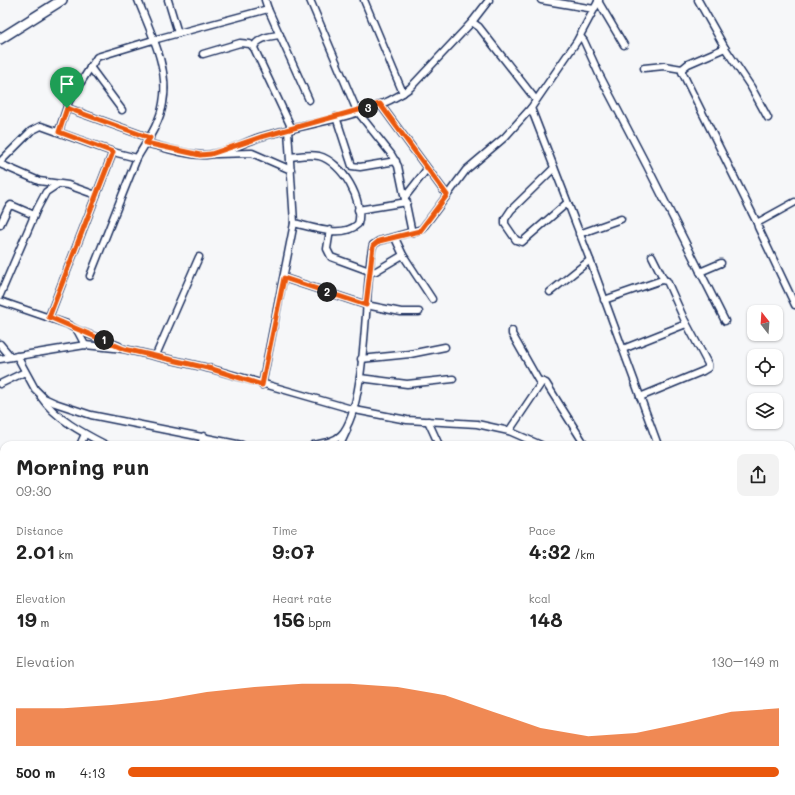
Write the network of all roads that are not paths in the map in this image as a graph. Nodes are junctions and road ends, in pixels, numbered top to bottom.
1 (62, 0) edge
2 (138, 0) edge
3 (168, 0) edge
4 (265, 0) edge
5 (310, 0) edge
6 (364, 0) edge
7 (489, 0) edge
8 (541, 0) edge
9 (698, 0) edge
10 (599, 1) edge
11 (268, 9) junction
12 (594, 9) junction
13 (472, 22) junction
14 (178, 33) junction
15 (280, 34) junction
16 (580, 36) junction
17 (0, 39) edge
18 (153, 40) junction
19 (624, 45) dead end
20 (254, 48) junction
21 (725, 48) junction
22 (203, 54) dead end
23 (90, 67) junction
24 (644, 68) dead end
25 (682, 68) junction
26 (403, 93) junction
27 (309, 100) dead end
28 (536, 100) junction
29 (380, 104) junction
30 (67, 108) junction
31 (531, 108) junction
32 (122, 110) dead end
33 (357, 112) junction
34 (336, 117) junction
35 (768, 118) dead end
36 (290, 129) junction
37 (59, 132) junction
38 (148, 140) junction
39 (113, 152) junction
40 (210, 155) junction
41 (291, 157) junction
42 (137, 158) junction
43 (396, 161) junction
44 (0, 163) edge
45 (554, 168) junction
46 (427, 169) junction
47 (291, 170) junction
48 (42, 181) junction
49 (58, 184) junction
50 (46, 192) junction
51 (96, 195) junction
52 (447, 195) junction
53 (406, 199) junction
54 (795, 202) edge
55 (567, 203) junction
56 (358, 210) junction
57 (34, 215) junction
58 (621, 219) dead end
59 (294, 223) junction
60 (757, 223) junction
61 (0, 225) edge
62 (330, 230) junction
63 (412, 233) junction
64 (579, 234) junction
65 (395, 238) junction
66 (403, 256) junction
67 (652, 256) dead end
68 (199, 257) dead end
69 (590, 260) junction
70 (721, 263) dead end
71 (370, 271) junction
72 (700, 272) junction
73 (90, 276) dead end
74 (284, 278) junction
75 (664, 280) junction
76 (279, 289) dead end
77 (550, 292) dead end
78 (0, 295) edge
79 (432, 299) dead end
80 (604, 300) junction
81 (0, 301) edge
82 (366, 305) junction
83 (795, 305) edge
84 (419, 312) dead end
85 (49, 317) junction
86 (725, 321) dead end
87 (686, 324) junction
88 (77, 330) junction
89 (512, 331) dead end
90 (0, 344) edge
91 (85, 345) junction
92 (445, 347) dead end
93 (124, 349) junction
94 (623, 349) junction
95 (156, 355) junction
96 (14, 356) junction
97 (0, 359) edge
98 (361, 359) junction
99 (25, 372) junction
100 (360, 378) junction
101 (453, 379) dead end
102 (542, 382) junction
103 (0, 384) edge
104 (262, 385) junction
105 (35, 389) junction
106 (640, 397) junction
107 (355, 410) junction
108 (428, 421) junction
109 (349, 426) junction
110 (509, 431) junction
111 (85, 434) junction
112 (204, 436) junction
113 (82, 441) edge
114 (98, 441) edge
115 (202, 441) edge
116 (225, 441) edge
117 (331, 441) edge
118 (342, 441) edge
119 (436, 441) edge
120 (533, 441) edge
121 (583, 441) edge
122 (656, 441) edge

1 - 17 highway
2 - 18 street
3 - 14 street
4 - 11 street
5 - 33 street
6 - 26 street
7 - 13 street
8 - 12 street
9 - 21 street
10 - 12 street
10 - 19 street
11 - 14 street
11 - 15 street
12 - 16 street
13 - 26 street
13 - 28 street
14 - 18 street
15 - 20 street
15 - 27 street
16 - 28 street
16 - 72 street
18 - 23 street
18 - 38 street
20 - 22 street
20 - 36 street
21 - 25 street
21 - 35 street
23 - 30 street
23 - 32 street
24 - 25 street
25 - 60 street
26 - 29 street
28 - 31 street
29 - 33 street
29 - 46 street
30 - 37 street
30 - 38 street
31 - 45 street
31 - 52 street
33 - 34 street
33 - 43 street
34 - 36 street
34 - 43 street
36 - 40 street
36 - 41 street
37 - 39 street
37 - 44 street
38 - 40 street
38 - 42 street
39 - 42 street
39 - 51 street
40 - 47 street
41 - 47 street
41 - 56 street
42 - 73 street
43 - 53 street
44 - 48 street
45 - 55 street
45 - 55 street
46 - 52 street
46 - 53 street
47 - 59 street
48 - 49 street
48 - 50 street
49 - 50 street
49 - 51 street
50 - 57 street
51 - 85 street
52 - 63 street
53 - 56 street
53 - 63 street
54 - 60 street
55 - 64 street
56 - 62 street
57 - 61 street
57 - 78 street
58 - 64 street
59 - 62 street
59 - 74 street
60 - 83 street
62 - 71 street
63 - 65 street
64 - 69 street
65 - 66 street
65 - 71 street
66 - 71 street
66 - 79 street
67 - 75 street
68 - 95 street
69 - 77 street
69 - 80 street
70 - 72 street
71 - 82 street
72 - 86 street
74 - 82 street
74 - 104 street
75 - 80 street
75 - 87 street
76 - 104 street
80 - 94 street
81 - 85 street
82 - 84 street
82 - 98 street
85 - 88 street
87 - 94 street
87 - 106 street
88 - 91 street
88 - 93 street
89 - 102 street
90 - 96 street
91 - 93 street
91 - 96 street
92 - 98 street
93 - 95 street
94 - 106 street
95 - 104 street
96 - 97 street
96 - 99 street
98 - 100 street
99 - 103 street
99 - 105 street
100 - 101 street
100 - 107 street
102 - 110 street
102 - 121 street
104 - 107 street
105 - 111 street
105 - 112 street
106 - 122 street
107 - 108 street
107 - 109 street
108 - 110 street
108 - 119 street
109 - 117 street
109 - 118 street
110 - 120 street
111 - 113 street
111 - 114 street
112 - 115 street
112 - 116 street

